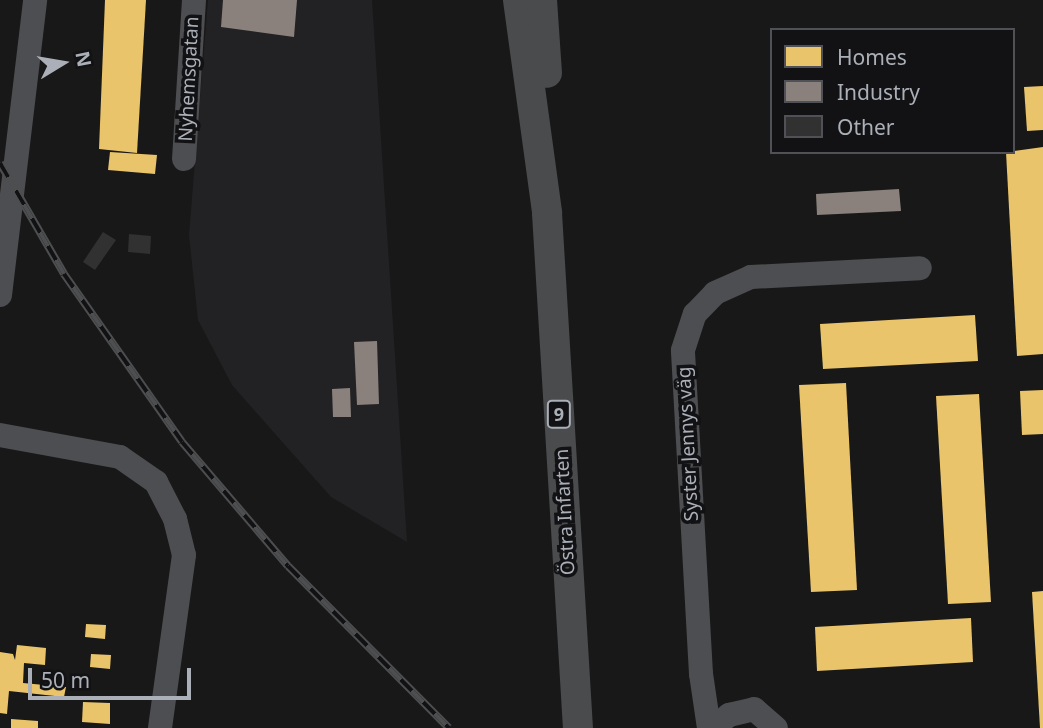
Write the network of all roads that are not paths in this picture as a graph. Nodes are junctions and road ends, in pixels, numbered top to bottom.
1 (35, 0) edge
2 (194, 0) edge
3 (518, 0) edge
4 (542, 0) edge
5 (184, 159) dead end
6 (547, 213) junction
7 (919, 268) dead end
8 (0, 295) edge
9 (0, 435) edge
10 (160, 728) edge
11 (578, 728) edge
12 (711, 728) edge
13 (776, 728) edge

1 - 8 street
2 - 5 street, Nyhemsgatan
3 - 6 main road, Östra Infarten / 9
4 - 6 main road, Östra Infarten / 9
6 - 11 main road, Östra Infarten / 9
7 - 12 street, Syster Jennys väg
9 - 10 street
12 - 13 street

